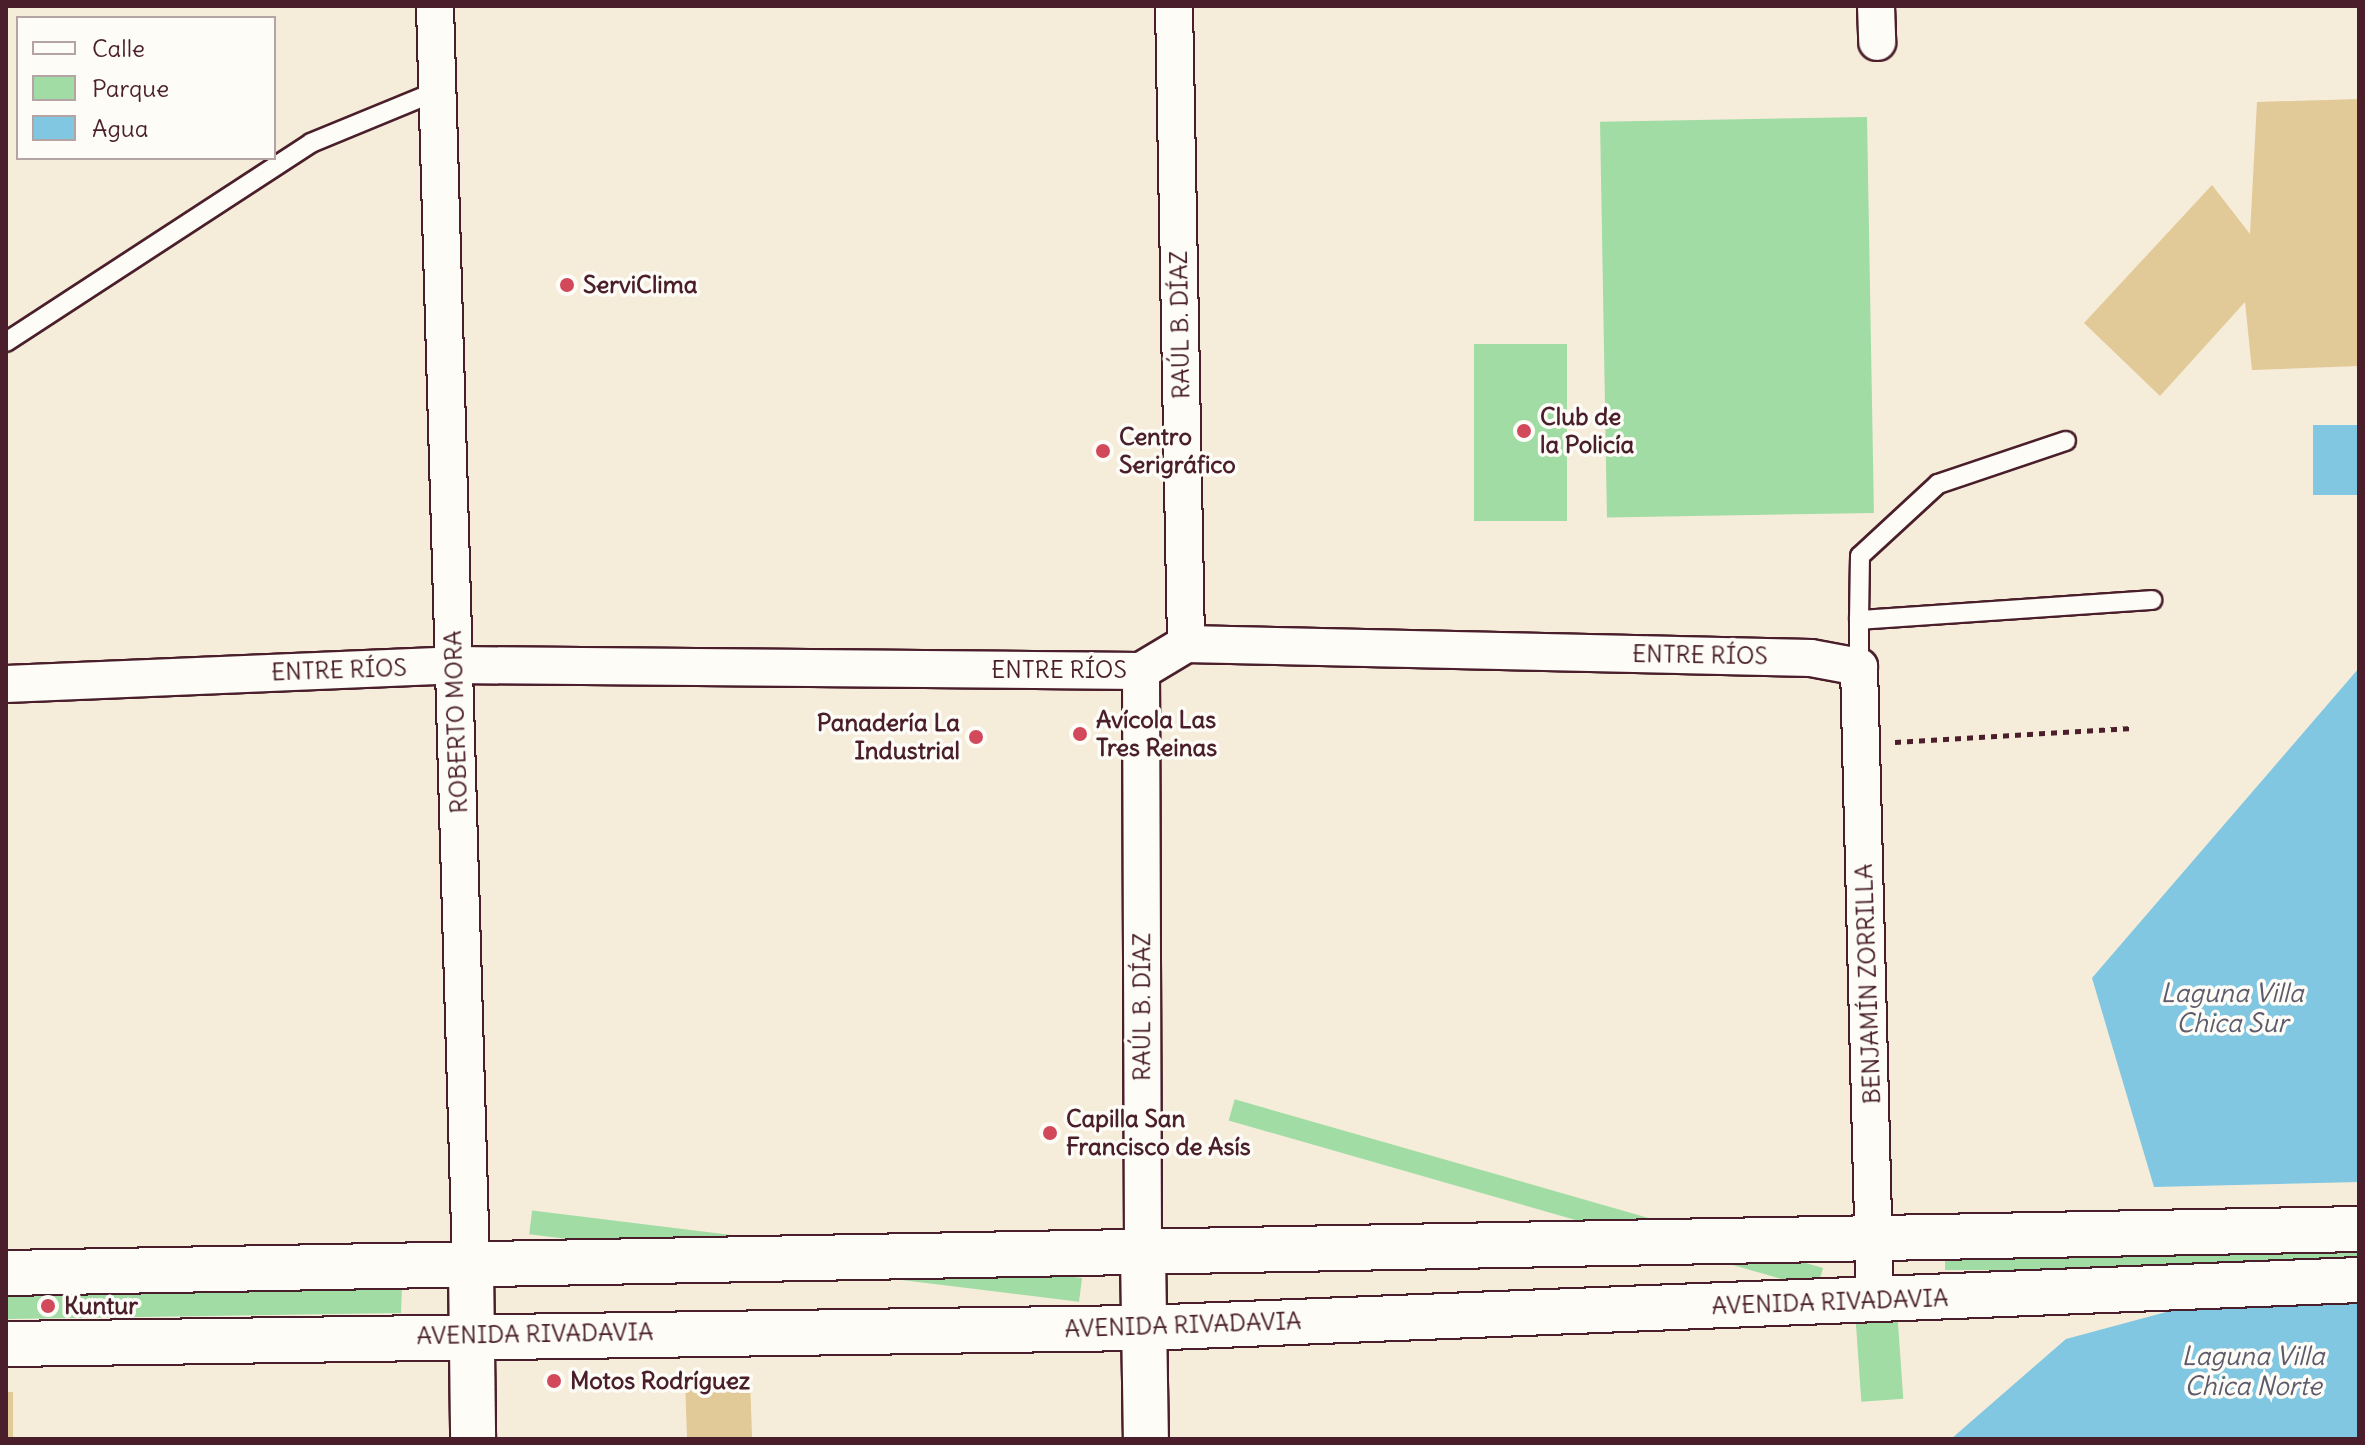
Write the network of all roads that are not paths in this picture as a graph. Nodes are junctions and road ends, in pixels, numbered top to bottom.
1 (435, 6) edge
2 (1174, 6) edge
3 (1876, 6) edge
4 (1877, 42) dead end
5 (437, 91) junction
6 (6, 342) edge
7 (2066, 441) dead end
8 (2152, 600) dead end
9 (1859, 620) junction
10 (1186, 644) junction
11 (455, 665) junction
12 (1859, 667) junction
13 (1141, 671) junction
14 (6, 684) edge
15 (2359, 1229) edge
16 (1876, 1239) junction
17 (1143, 1254) junction
18 (471, 1265) junction
19 (6, 1273) edge
20 (2359, 1280) edge
21 (1875, 1300) junction
22 (1143, 1328) junction
23 (471, 1334) junction
24 (6, 1344) edge
25 (473, 1439) edge
26 (1146, 1439) edge

1 - 5 street, ROBERTO MORA
2 - 10 street, RAÚL B. DÍAZ
3 - 4 street
5 - 6 lane
5 - 11 street, ROBERTO MORA
7 - 9 lane
8 - 9 lane
9 - 12 lane
10 - 12 street, ENTRE RÍOS
10 - 13 street, ENTRE RÍOS
11 - 13 street, ENTRE RÍOS
11 - 14 street, ENTRE RÍOS
11 - 18 street, ROBERTO MORA
12 - 16 street, BENJAMÍN ZORRILLA
13 - 17 street, RAÚL B. DÍAZ
15 - 16 street
16 - 17 street
16 - 21 street, BENJAMÍN ZORRILLA
17 - 18 street
17 - 22 street, RAÚL B. DÍAZ
18 - 19 street
18 - 23 street, ROBERTO MORA
20 - 21 street, AVENIDA RIVADAVIA
21 - 22 street, AVENIDA RIVADAVIA
22 - 23 street, AVENIDA RIVADAVIA
22 - 26 street, RAÚL B. DÍAZ
23 - 24 street, AVENIDA RIVADAVIA
23 - 25 street, ROBERTO MORA

